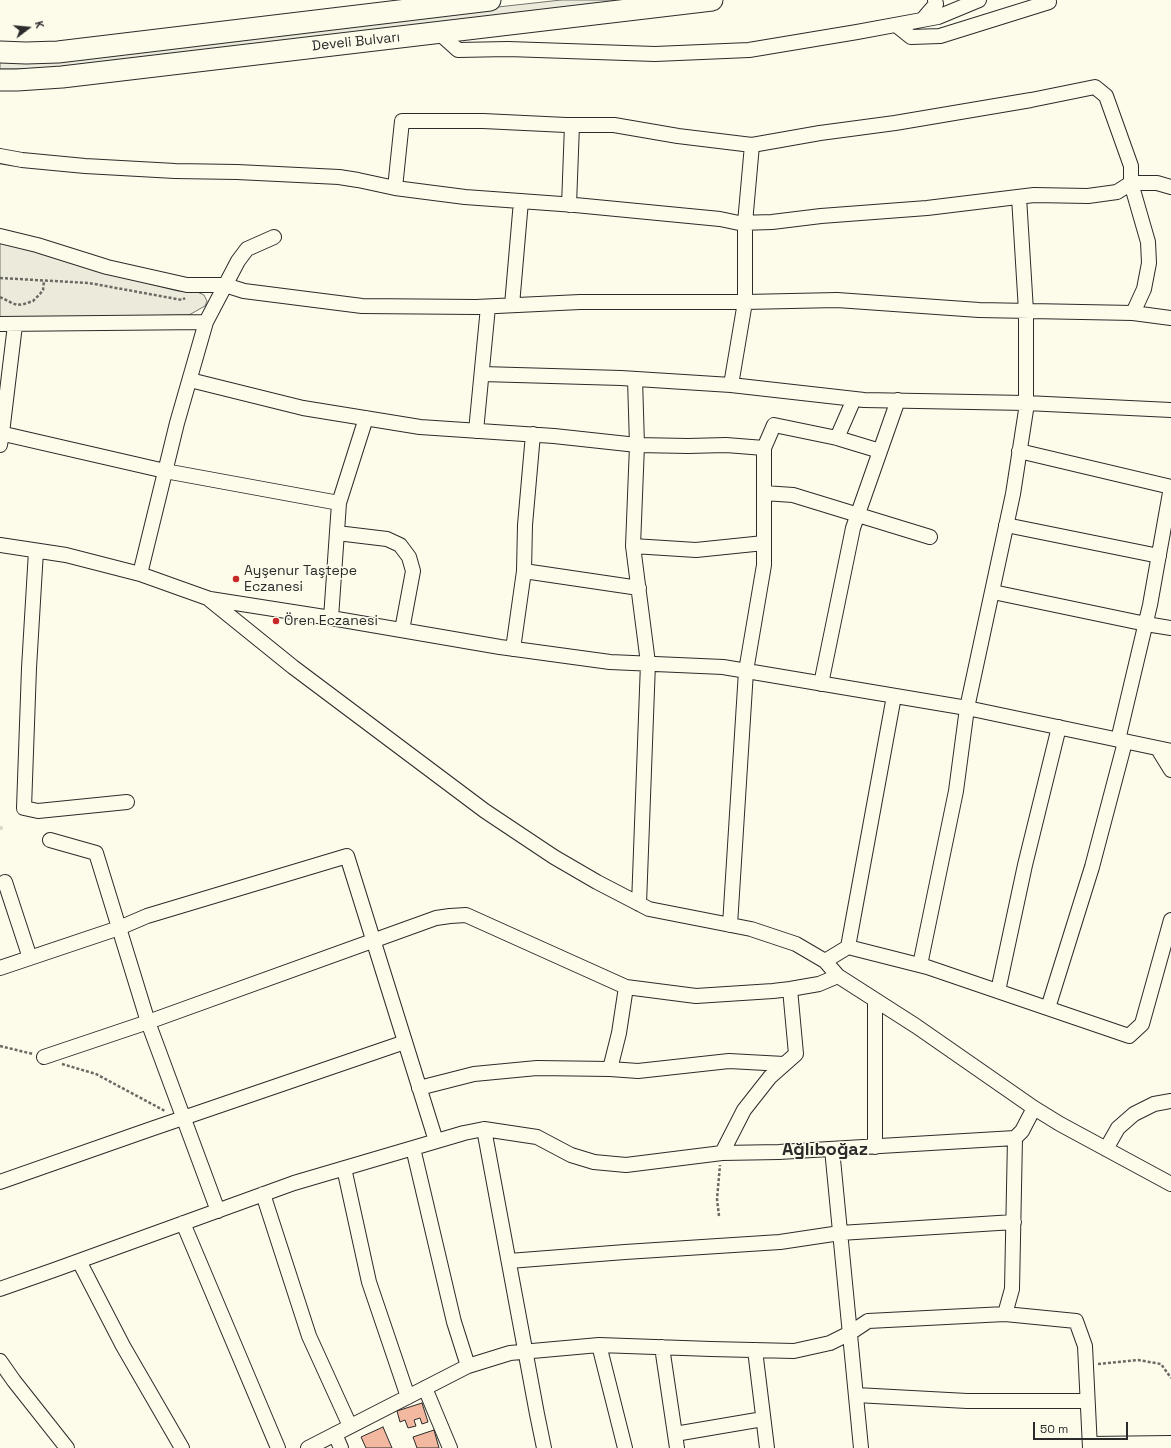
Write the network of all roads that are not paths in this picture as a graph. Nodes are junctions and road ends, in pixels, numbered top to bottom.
1 (490, 0) edge
2 (712, 0) edge
3 (935, 0) edge
4 (979, 0) edge
5 (1049, 2) dead end
6 (922, 20) junction
7 (896, 25) junction
8 (438, 32) junction
9 (0, 52) edge
10 (0, 80) edge
11 (572, 125) junction
12 (752, 146) junction
13 (0, 156) edge
14 (1131, 183) junction
15 (1171, 187) edge
16 (395, 188) junction
17 (1019, 197) junction
18 (522, 201) junction
19 (569, 204) junction
20 (745, 223) junction
21 (0, 236) edge
22 (274, 237) dead end
23 (225, 285) junction
24 (745, 302) junction
25 (512, 305) junction
26 (488, 307) junction
27 (1026, 311) junction
28 (1133, 313) junction
29 (1171, 318) edge
30 (206, 322) junction
31 (0, 324) edge
32 (15, 325) junction
33 (482, 374) junction
34 (635, 379) junction
35 (190, 380) junction
36 (731, 385) junction
37 (854, 399) junction
38 (898, 400) junction
39 (1026, 403) junction
40 (1171, 410) edge
41 (366, 418) junction
42 (476, 431) junction
43 (533, 434) junction
44 (1, 437) edge
45 (837, 438) junction
46 (637, 445) junction
47 (764, 448) junction
48 (880, 451) junction
49 (1019, 451) junction
50 (165, 471) junction
51 (1171, 487) edge
52 (764, 493) junction
53 (339, 503) junction
54 (858, 516) junction
55 (1006, 525) junction
56 (337, 532) junction
57 (930, 537) dead end
58 (764, 543) junction
59 (0, 545) edge
60 (634, 546) junction
61 (36, 551) junction
62 (1159, 556) junction
63 (524, 571) junction
64 (140, 574) junction
65 (639, 588) junction
66 (993, 592) junction
67 (210, 599) junction
68 (330, 618) junction
69 (1146, 624) junction
70 (1171, 628) edge
71 (402, 630) junction
72 (513, 649) junction
73 (648, 663) junction
74 (746, 671) junction
75 (821, 684) junction
76 (894, 696) junction
77 (967, 708) junction
78 (1059, 727) junction
79 (1121, 741) junction
80 (1165, 750) edge
81 (1171, 770) edge
82 (127, 802) dead end
83 (50, 840) dead end
84 (5, 882) dead end
85 (639, 904) junction
86 (1171, 920) edge
87 (730, 925) junction
88 (120, 928) junction
89 (374, 940) junction
90 (848, 946) junction
91 (30, 958) junction
92 (825, 961) junction
93 (920, 965) junction
94 (0, 968) edge
95 (838, 976) junction
96 (626, 987) junction
97 (790, 989) junction
98 (998, 991) junction
99 (875, 1001) junction
100 (1048, 1008) junction
101 (148, 1022) junction
102 (405, 1042) junction
103 (44, 1057) road end
104 (784, 1064) junction
105 (610, 1069) junction
106 (419, 1088) junction
107 (1171, 1101) edge
108 (1034, 1108) junction
109 (184, 1117) junction
110 (484, 1129) junction
111 (1015, 1138) junction
112 (436, 1141) junction
113 (875, 1147) junction
114 (413, 1148) junction
115 (1106, 1149) junction
116 (832, 1150) junction
117 (722, 1153) junction
118 (344, 1168) junction
119 (0, 1182) edge
120 (1171, 1184) edge
121 (263, 1194) junction
122 (218, 1211) junction
123 (1014, 1222) junction
124 (183, 1223) junction
125 (840, 1233) junction
126 (79, 1261) junction
127 (509, 1261) junction
128 (0, 1289) edge
129 (1005, 1314) junction
130 (850, 1333) junction
131 (599, 1345) junction
132 (662, 1347) junction
133 (755, 1350) junction
134 (526, 1351) junction
135 (0, 1361) edge
136 (468, 1366) junction
137 (425, 1388) junction
138 (856, 1395) junction
139 (408, 1397) junction
140 (1087, 1400) junction
141 (763, 1419) junction
142 (350, 1426) junction
143 (335, 1434) junction
144 (675, 1434) junction
145 (1171, 1443) edge
146 (1090, 1446) edge
147 (67, 1448) edge
148 (182, 1448) edge
149 (278, 1448) edge
150 (308, 1448) edge
151 (341, 1448) edge
152 (450, 1448) edge
153 (544, 1448) edge
154 (625, 1448) edge
155 (677, 1448) edge
156 (767, 1448) edge
157 (861, 1448) edge

1 - 9 highway, Develi Bulvarı
2 - 8 highway, Develi Bulvarı
3 - 6 street
4 - 6 street
5 - 7 street
6 - 7 street
7 - 8 street
8 - 10 highway, Develi Bulvarı
11 - 12 street
11 - 16 street
11 - 19 street
12 - 14 street
12 - 20 street
13 - 16 street
14 - 15 street
14 - 17 street
14 - 28 street
16 - 18 street
17 - 20 street
17 - 27 street
18 - 19 street
18 - 25 street
19 - 20 street
20 - 24 street
21 - 23 street
22 - 23 street
23 - 26 street
23 - 30 street
24 - 25 street
24 - 27 street
24 - 36 street
25 - 26 street
26 - 33 street
27 - 28 street
27 - 39 street
28 - 29 street
30 - 32 street
30 - 35 street
31 - 32 street
32 - 44 street
33 - 34 street
33 - 42 street
34 - 36 street
34 - 46 street
35 - 41 street
35 - 50 street
36 - 37 street
37 - 38 street
37 - 45 street
38 - 39 street
38 - 48 street
39 - 40 street
39 - 49 street
41 - 42 street
41 - 53 street
42 - 43 street
43 - 46 street
43 - 63 street
44 - 50 street
45 - 47 street
45 - 48 street
46 - 47 street
46 - 60 street
47 - 52 street
48 - 54 street
49 - 51 street
49 - 55 street
50 - 53 street
50 - 64 street
51 - 62 street
52 - 54 street
52 - 58 street
53 - 56 street
54 - 57 street
54 - 75 street
55 - 62 street
55 - 66 street
56 - 68 street
56 - 71 street
58 - 60 street
58 - 74 street
59 - 61 street
60 - 65 street
61 - 64 street
61 - 82 street
62 - 69 street
63 - 65 street
63 - 72 street
64 - 67 street
65 - 73 street
66 - 69 street
66 - 77 street
67 - 68 street
67 - 85 street
68 - 71 street
69 - 70 street
69 - 79 street
71 - 72 street
72 - 73 street
73 - 74 street
73 - 85 street
74 - 75 street
74 - 87 street
75 - 76 street
76 - 77 street
76 - 90 street
77 - 78 street
77 - 93 street
78 - 79 street
78 - 98 street
79 - 80 street
79 - 100 street
80 - 81 street
83 - 88 street
84 - 91 street
85 - 87 street
86 - 100 street
87 - 92 street
88 - 89 street
88 - 91 street
88 - 101 street
89 - 96 street
89 - 101 street
89 - 102 street
90 - 92 street
90 - 93 street
91 - 94 street
92 - 95 street
93 - 98 street
95 - 97 street
95 - 99 street
96 - 97 street
96 - 105 street
97 - 104 street
98 - 100 street
99 - 108 street
99 - 113 street
101 - 103 street
101 - 109 street
102 - 106 street
102 - 109 street
104 - 105 street
104 - 117 street
105 - 106 street
106 - 112 street
107 - 115 street
108 - 111 street
108 - 115 street
109 - 119 street
109 - 122 street
110 - 112 street
110 - 117 street
110 - 127 street
111 - 113 street
111 - 123 street
112 - 114 street
113 - 116 street
114 - 118 street
114 - 136 street
115 - 120 street
116 - 117 street
116 - 125 street
118 - 121 street
118 - 139 street
121 - 122 street
121 - 142 street
122 - 124 street
123 - 125 street
123 - 129 street
124 - 126 street
124 - 149 street
125 - 127 street
125 - 130 street
126 - 128 street
126 - 148 street
127 - 134 street
129 - 130 street
129 - 140 street
130 - 133 street
130 - 138 street
131 - 132 street
131 - 134 street
131 - 154 street
132 - 133 street
132 - 144 street
133 - 141 street
134 - 136 street
134 - 153 street
135 - 147 street
136 - 137 street
137 - 139 street
137 - 152 street
138 - 140 street
138 - 157 street
139 - 142 street
140 - 146 street
141 - 144 street
141 - 156 street
142 - 143 street
143 - 150 street
143 - 151 street
144 - 155 street
145 - 146 street

